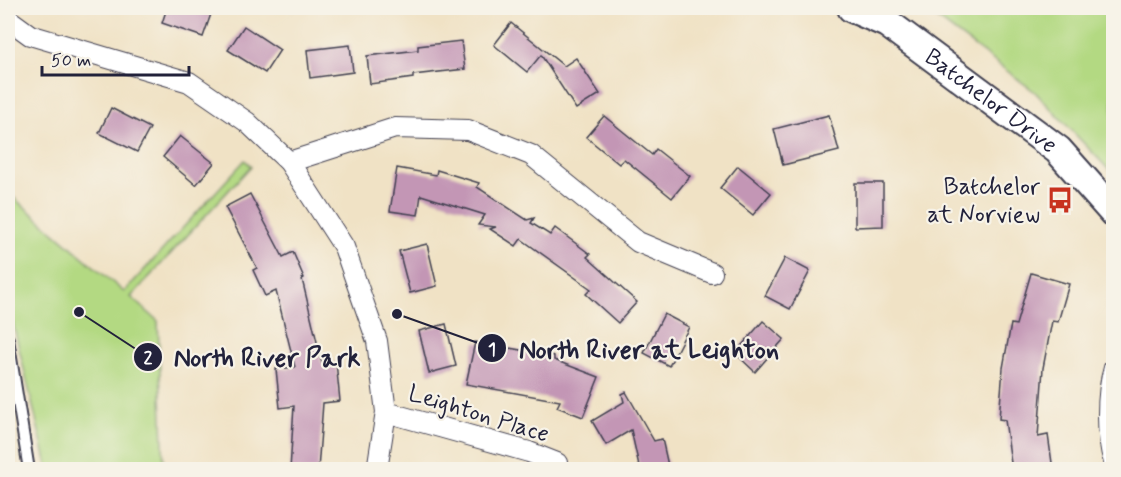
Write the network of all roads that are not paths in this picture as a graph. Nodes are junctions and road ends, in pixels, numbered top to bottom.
1 (852, 8) edge
2 (8, 19) edge
3 (290, 162) junction
4 (1113, 213) edge
5 (712, 273) dead end
6 (8, 339) edge
7 (1113, 368) edge
8 (386, 412) junction
9 (1113, 462) edge
10 (557, 463) dead end
11 (29, 470) edge
12 (377, 470) edge

1 - 4 street, Batchelor Drive
2 - 3 street
3 - 5 street
3 - 8 street
6 - 11 lane
7 - 9 street
8 - 10 street, Leighton Place
8 - 12 street

